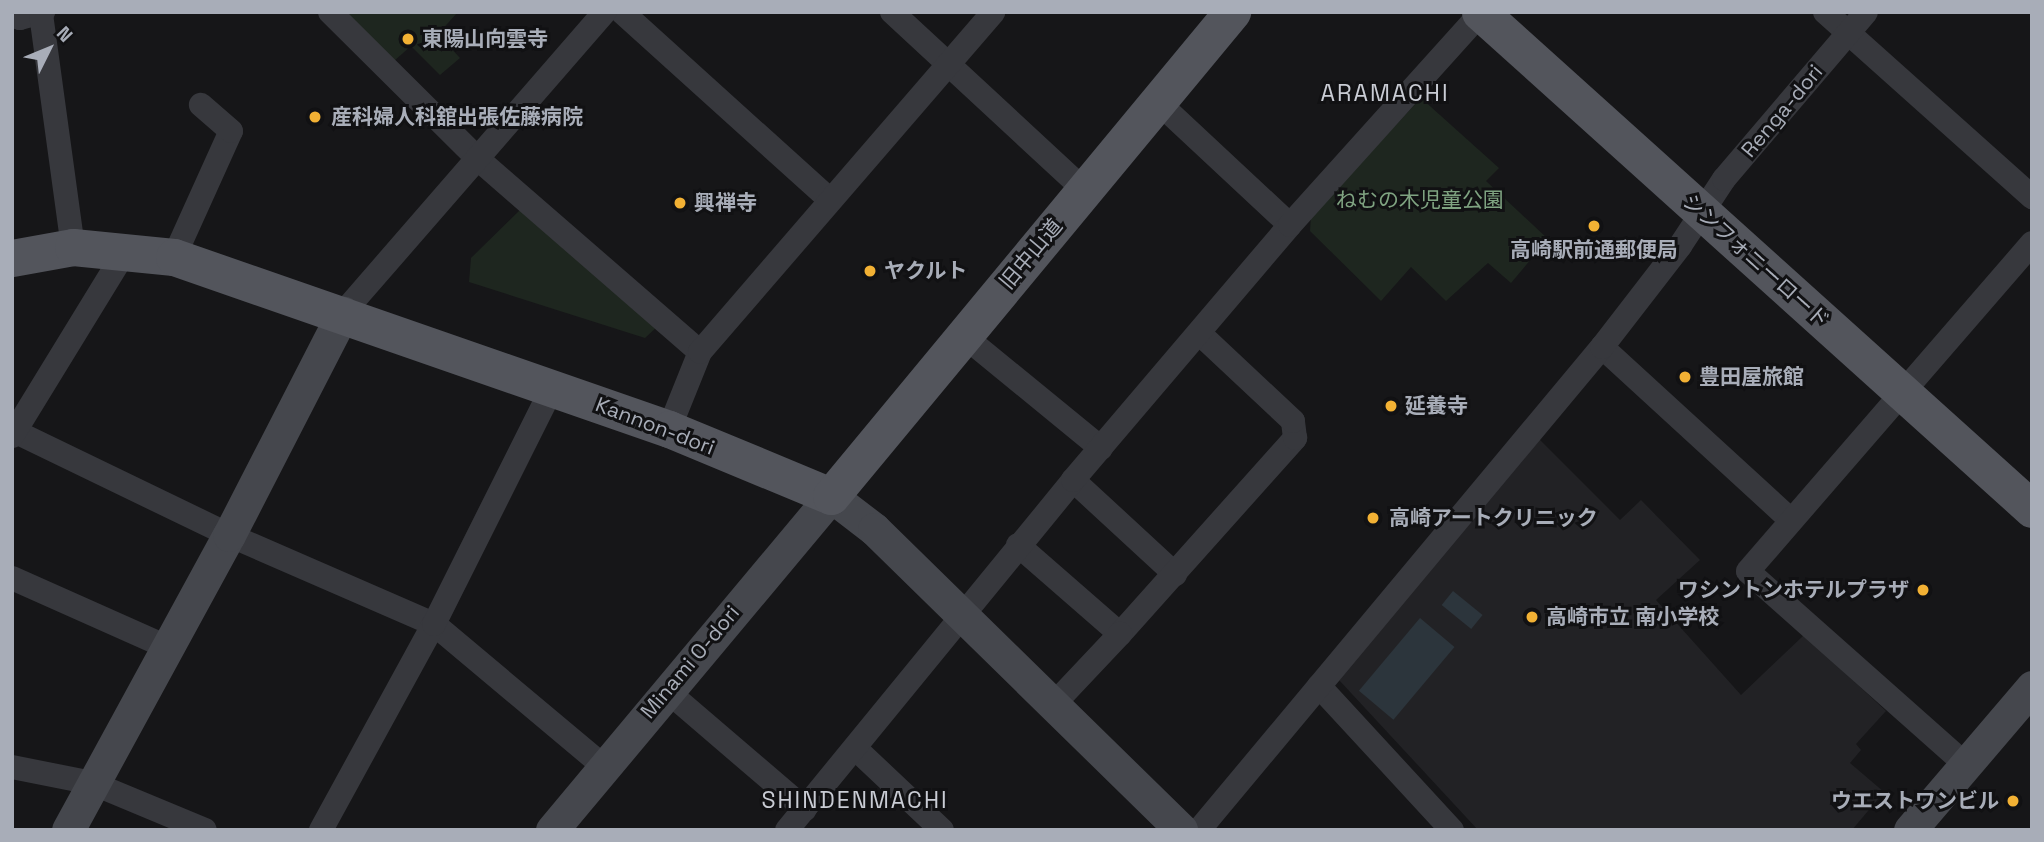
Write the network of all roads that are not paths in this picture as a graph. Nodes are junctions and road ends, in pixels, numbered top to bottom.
1 (330, 12) edge
2 (605, 12) edge
3 (622, 12) edge
4 (892, 12) edge
5 (993, 12) edge
6 (1232, 12) edge
7 (1825, 12) edge
8 (1866, 12) edge
9 (42, 13) edge
10 (1480, 13) edge
11 (12, 14) edge
12 (1848, 34) junction
13 (948, 61) junction
14 (1158, 102) junction
15 (201, 105) dead end
16 (478, 159) junction
17 (1084, 191) junction
18 (2032, 197) edge
19 (830, 200) junction
20 (1703, 213) junction
21 (1290, 225) junction
22 (2032, 243) edge
23 (73, 247) junction
24 (126, 250) junction
25 (174, 257) junction
26 (12, 258) edge
27 (343, 313) junction
28 (1199, 333) junction
29 (964, 335) junction
30 (1602, 347) junction
31 (700, 352) junction
32 (552, 388) junction
33 (1900, 390) junction
34 (669, 429) junction
35 (13, 434) edge
36 (1101, 448) junction
37 (1073, 480) junction
38 (831, 496) junction
39 (2032, 509) edge
40 (1791, 520) junction
41 (229, 535) junction
42 (1018, 544) junction
43 (1175, 574) junction
44 (12, 578) edge
45 (961, 615) junction
46 (434, 624) junction
47 (1120, 634) junction
48 (169, 648) junction
49 (1319, 686) junction
50 (2032, 687) edge
51 (666, 690) junction
52 (1053, 705) junction
53 (856, 749) junction
54 (1965, 764) junction
55 (603, 766) junction
56 (12, 767) edge
57 (92, 783) junction
58 (805, 809) junction
59 (68, 830) edge
60 (205, 830) edge
61 (321, 830) edge
62 (552, 830) edge
63 (787, 830) edge
64 (942, 830) edge
65 (1181, 830) edge
66 (1199, 830) edge
67 (1452, 830) edge
68 (1910, 830) edge

1 - 16 street
2 - 16 street
3 - 19 street
4 - 13 street
5 - 13 street
6 - 14 main road, 旧中山道
7 - 12 street
8 - 12 street, Renga-dori
9 - 11 street
9 - 23 street
10 - 20 main road, シンフォニーロード
10 - 21 street
12 - 18 street
12 - 20 street, Renga-dori
13 - 17 street
13 - 19 street
14 - 17 main road, 旧中山道
14 - 21 street
15 - 25 street
16 - 27 street
16 - 31 street
17 - 29 main road, 旧中山道
19 - 31 street
20 - 30 street, Renga-dori
20 - 33 main road, シンフォニーロード
21 - 28 street
22 - 33 street
23 - 24 main road, Kannon-dori
23 - 26 main road, Kannon-dori
24 - 25 main road, Kannon-dori
24 - 35 street
25 - 27 main road, Kannon-dori
27 - 32 main road, Kannon-dori
27 - 41 street
28 - 36 street
28 - 43 street
29 - 36 street
29 - 38 main road, 旧中山道
30 - 40 street
30 - 49 street, Renga-dori
31 - 34 street
32 - 34 main road, Kannon-dori
32 - 46 street
33 - 39 main road, シンフォニーロード
33 - 40 street
34 - 38 main road, Kannon-dori
35 - 41 street
36 - 37 street
37 - 42 street
37 - 43 street
38 - 45 street, Kannon-dori
38 - 51 street, Minami O-dori
40 - 54 street
41 - 46 street
41 - 48 street
42 - 45 street
42 - 47 street
43 - 47 street
44 - 48 street
45 - 52 street, Kannon-dori
45 - 53 street
46 - 55 street
46 - 61 street
47 - 52 street
48 - 57 street
49 - 66 street, Renga-dori
49 - 67 street
50 - 54 street
51 - 55 street, Minami O-dori
51 - 58 street
52 - 65 street, Kannon-dori
53 - 58 street
53 - 64 street
54 - 68 street
55 - 62 street, Minami O-dori
56 - 57 street
57 - 59 street
57 - 60 street
58 - 63 street

